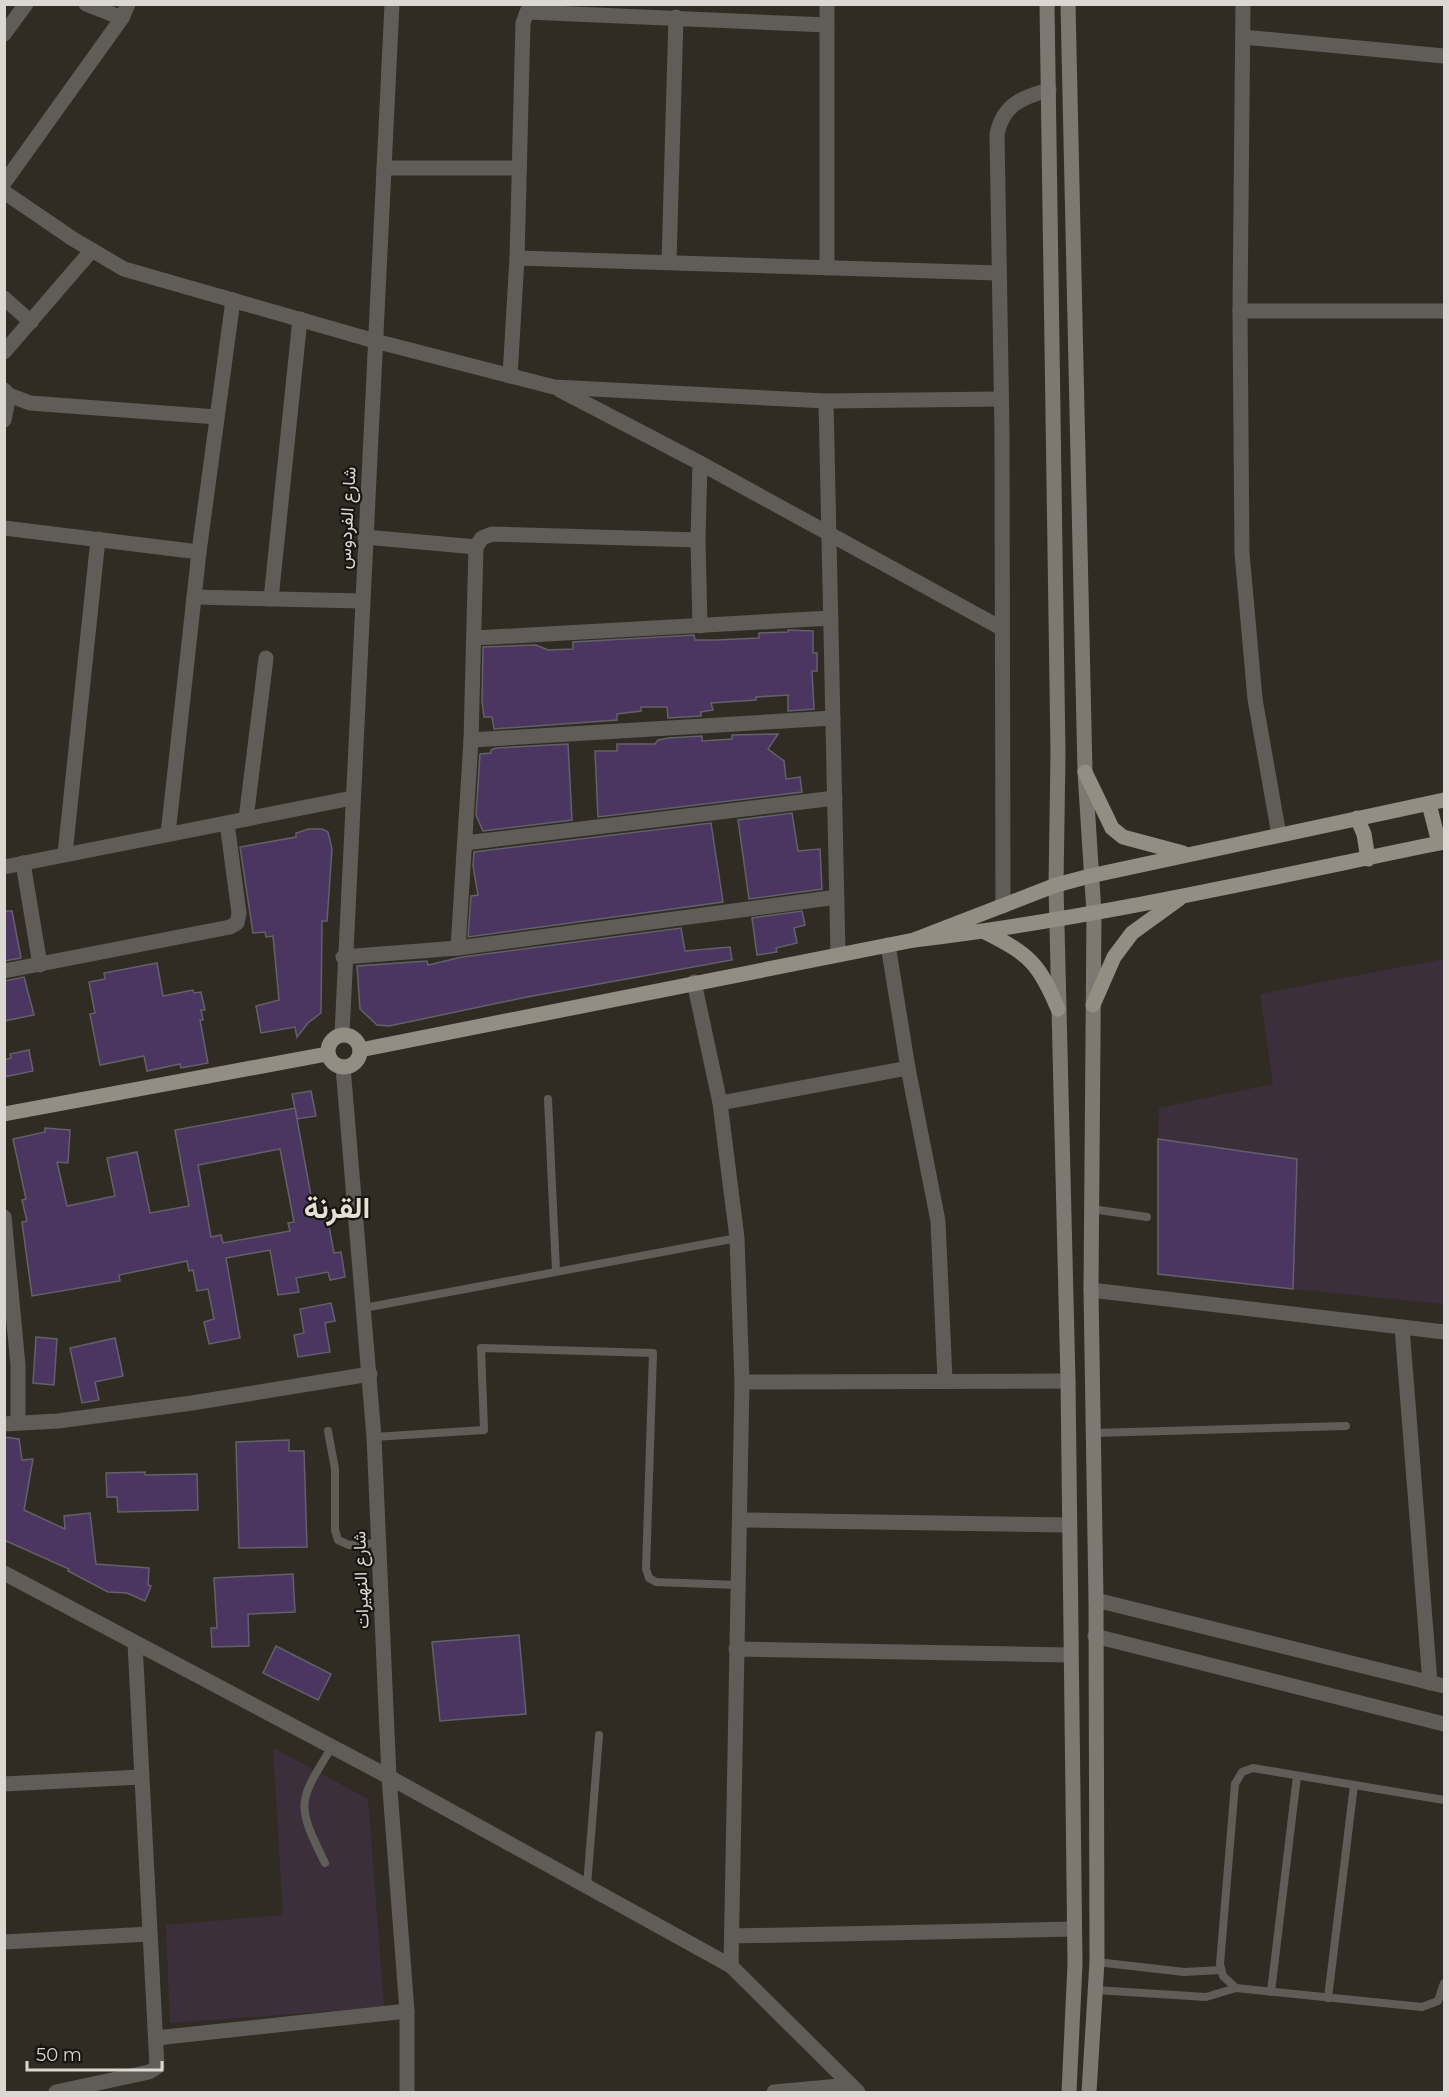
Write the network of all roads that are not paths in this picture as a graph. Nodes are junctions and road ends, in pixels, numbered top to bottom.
1 (26, 4) edge
2 (86, 4) edge
3 (392, 4) edge
4 (827, 4) edge
5 (1047, 4) edge
6 (1068, 4) edge
7 (1243, 4) edge
8 (125, 11) edge
9 (676, 17) junction
10 (827, 25) junction
11 (4, 34) edge
12 (1243, 37) junction
13 (1444, 56) edge
14 (1048, 90) junction
15 (384, 168) junction
16 (519, 168) junction
17 (4, 183) edge
18 (4, 192) edge
19 (92, 250) junction
20 (517, 258) junction
21 (669, 262) junction
22 (827, 268) junction
23 (998, 273) junction
24 (4, 298) edge
25 (233, 300) junction
26 (1240, 311) junction
27 (1444, 311) edge
28 (300, 319) junction
29 (31, 322) junction
30 (375, 341) junction
31 (4, 352) edge
32 (510, 376) junction
33 (554, 387) junction
34 (7, 392) edge
35 (1001, 399) junction
36 (826, 401) junction
37 (216, 417) junction
38 (4, 420) edge
39 (700, 463) junction
40 (4, 528) edge
41 (830, 534) junction
42 (365, 537) junction
43 (98, 539) junction
44 (698, 540) junction
45 (476, 547) junction
46 (199, 552) junction
47 (194, 597) junction
48 (272, 599) junction
49 (362, 602) junction
50 (831, 618) junction
51 (700, 626) junction
52 (1001, 628) junction
53 (475, 638) junction
54 (266, 658) dead end
55 (833, 718) junction
56 (471, 740) junction
57 (1085, 772) junction
58 (352, 798) junction
59 (835, 798) junction
60 (1444, 800) edge
61 (1429, 804) junction
62 (1357, 818) junction
63 (246, 819) junction
64 (227, 823) junction
65 (168, 834) junction
66 (1279, 835) junction
67 (1442, 842) edge
68 (465, 843) junction
69 (65, 854) junction
70 (1189, 855) junction
71 (1368, 859) junction
72 (23, 863) junction
73 (4, 867) edge
74 (1090, 876) junction
75 (1056, 885) junction
76 (1184, 895) junction
77 (837, 897) junction
78 (1003, 906) junction
79 (1094, 913) junction
80 (1058, 918) junction
81 (985, 932) junction
82 (914, 940) junction
83 (888, 945) junction
84 (458, 948) junction
85 (838, 954) junction
86 (343, 957) junction
87 (40, 965) junction
88 (4, 971) edge
89 (694, 982) junction
90 (1093, 1005) junction
91 (1058, 1009) junction
92 (342, 1034) junction
93 (360, 1050) junction
94 (327, 1054) junction
95 (343, 1067) junction
96 (908, 1068) junction
97 (548, 1099) dead end
98 (720, 1103) junction
99 (4, 1114) edge
100 (1092, 1209) junction
101 (4, 1217) edge
102 (1147, 1217) dead end
103 (737, 1238) junction
104 (556, 1271) junction
105 (1091, 1290) junction
106 (364, 1308) junction
107 (1402, 1327) junction
108 (1444, 1332) edge
109 (370, 1374) junction
110 (945, 1380) junction
111 (1068, 1381) junction
112 (742, 1382) junction
113 (11, 1423) edge
114 (1346, 1426) dead end
115 (328, 1431) dead end
116 (1094, 1433) junction
117 (374, 1437) junction
118 (741, 1520) junction
119 (1069, 1525) junction
120 (379, 1543) junction
121 (4, 1574) edge
122 (737, 1585) junction
123 (1096, 1600) junction
124 (1095, 1636) junction
125 (135, 1643) junction
126 (736, 1649) junction
127 (1069, 1655) junction
128 (1438, 1684) edge
129 (1444, 1724) edge
130 (599, 1735) dead end
131 (332, 1747) junction
132 (141, 1776) junction
133 (1297, 1776) junction
134 (389, 1777) junction
135 (4, 1784) edge
136 (1354, 1785) junction
137 (1444, 1800) edge
138 (325, 1863) dead end
139 (587, 1886) junction
140 (1074, 1929) junction
141 (149, 1934) junction
142 (732, 1936) junction
143 (4, 1942) edge
144 (1097, 1962) junction
145 (731, 1966) junction
146 (1221, 1970) junction
147 (1444, 1983) edge
148 (1236, 1989) junction
149 (1096, 1990) junction
150 (1271, 1992) junction
151 (1328, 1998) junction
152 (407, 2011) junction
153 (156, 2038) junction
154 (854, 2089) edge
155 (56, 2092) edge
156 (407, 2092) edge
157 (774, 2092) edge
158 (1069, 2092) edge
159 (1089, 2092) edge

1 - 11 street
2 - 8 street
3 - 15 street, شارع الفردوس
4 - 10 street
5 - 14 main road
6 - 57 main road
7 - 12 street
8 - 17 street
9 - 10 street
9 - 16 street
9 - 21 street
10 - 22 street
12 - 13 street
12 - 26 street
14 - 23 street
14 - 75 main road
15 - 16 street
15 - 30 street, شارع الفردوس
16 - 20 street
18 - 19 street
19 - 25 street
19 - 29 street
20 - 21 street
20 - 32 street
21 - 22 street
22 - 23 street
23 - 35 street
24 - 29 street
25 - 28 street
25 - 37 street
26 - 27 street
26 - 66 street
28 - 30 street
28 - 48 street
29 - 31 street
30 - 32 street
30 - 42 street, شارع الفردوس
32 - 33 street
33 - 36 street
33 - 39 street
34 - 37 street
34 - 38 street
35 - 36 street
35 - 52 street
36 - 41 street
37 - 46 street
39 - 41 street
39 - 44 street
40 - 43 street
41 - 50 street
41 - 52 street
42 - 45 street
42 - 49 street, شارع الفردوس
43 - 46 street
43 - 69 street
44 - 45 street
44 - 51 street
45 - 53 street
46 - 47 street
47 - 48 street
47 - 65 street
48 - 49 street
49 - 58 street, شارع الفردوس
50 - 51 street
50 - 55 street
51 - 53 street
52 - 78 street
53 - 56 street
54 - 63 street
55 - 56 street
55 - 59 street
56 - 68 street
57 - 70 main road
57 - 74 main road
58 - 63 street
58 - 86 street, شارع الفردوس
59 - 68 street
59 - 77 street
60 - 61 main road
61 - 62 main road
61 - 67 main road
62 - 66 main road
62 - 71 main road
63 - 64 street
64 - 65 street
64 - 87 street
65 - 69 street
66 - 70 main road
67 - 71 main road
68 - 84 street
69 - 72 street
70 - 74 main road
71 - 76 main road
72 - 73 street
72 - 87 street
74 - 75 main road
74 - 79 main road
75 - 78 main road
75 - 80 main road
76 - 79 main road
76 - 90 main road
77 - 84 street
77 - 85 street
78 - 82 main road
79 - 80 main road
79 - 90 main road
80 - 81 main road
80 - 91 main road
81 - 82 main road
81 - 91 main road
82 - 83 main road
83 - 85 main road
83 - 96 street
84 - 86 street
85 - 89 main road
86 - 92 street, شارع الفردوس
87 - 88 street
89 - 93 main road
89 - 98 street
90 - 100 main road
91 - 111 main road
92 - 93 main road
92 - 94 main road
93 - 95 main road
94 - 95 main road
94 - 99 main road
95 - 106 street, شارع النهيرات
96 - 98 street
96 - 110 street
97 - 104 lane
98 - 103 street
100 - 102 lane
100 - 105 main road
101 - 113 street
103 - 104 lane
103 - 112 street
104 - 106 lane
105 - 107 street
105 - 116 main road
106 - 109 street, شارع النهيرات
107 - 108 street
107 - 128 street
109 - 113 street
109 - 117 street, شارع النهيرات
110 - 111 street
110 - 112 street
111 - 119 main road
112 - 118 street
114 - 116 lane
115 - 120 lane
116 - 123 main road
117 - 120 street, شارع النهيرات
117 - 122 lane
118 - 119 street
118 - 122 street
119 - 127 main road
120 - 134 street, شارع النهيرات
121 - 125 street
122 - 126 street
123 - 124 main road
123 - 128 street
124 - 129 street
124 - 144 main road
125 - 131 street
125 - 132 street
126 - 127 street
126 - 142 street
127 - 140 main road
130 - 139 lane
131 - 134 street
131 - 138 lane
132 - 135 street
132 - 141 street
133 - 136 lane
133 - 146 lane
133 - 150 lane
134 - 139 street
134 - 152 street, شارع النهيرات
136 - 137 lane
136 - 151 lane
139 - 145 street
140 - 142 street
140 - 158 main road
141 - 143 street
141 - 153 street
142 - 145 street
144 - 146 lane
144 - 149 main road
145 - 154 street
146 - 148 lane
147 - 151 lane
148 - 149 lane
148 - 150 lane
149 - 159 main road
150 - 151 lane
152 - 153 street
152 - 156 street, شارع النهيرات
153 - 155 street
154 - 157 street

